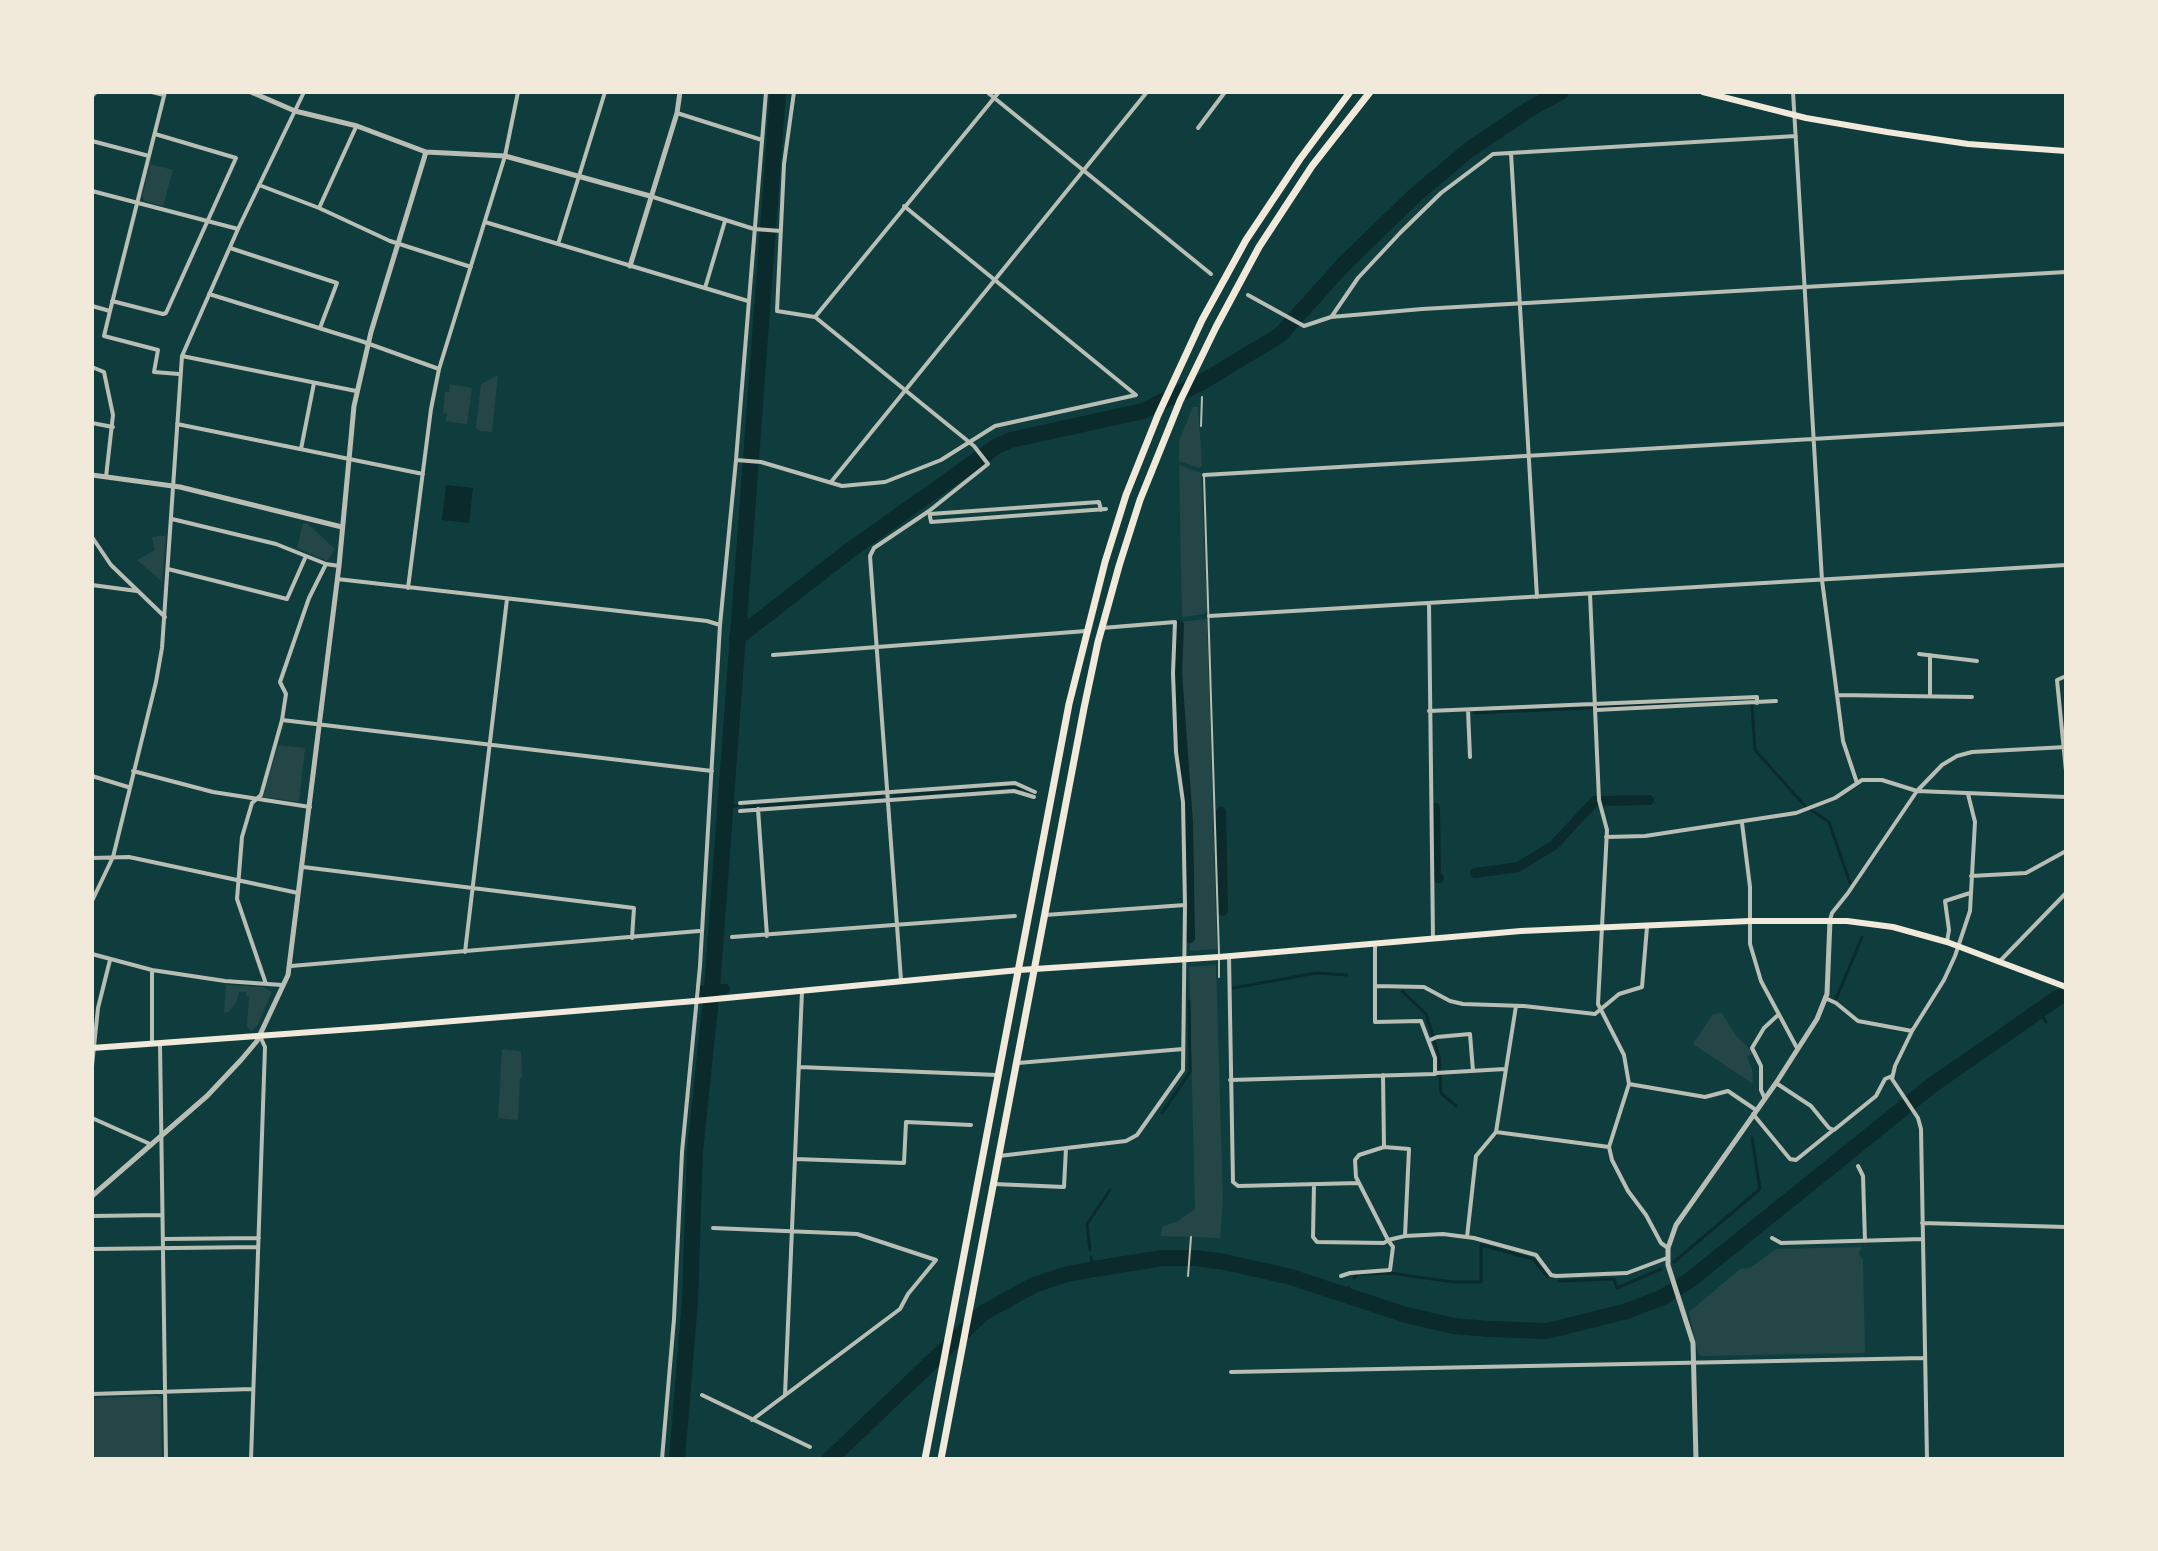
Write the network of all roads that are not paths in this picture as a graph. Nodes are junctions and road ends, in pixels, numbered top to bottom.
1 (152, 92) edge
2 (251, 92) edge
3 (304, 92) edge
4 (518, 92) edge
5 (605, 92) edge
6 (680, 92) edge
7 (766, 92) edge
8 (794, 92) edge
9 (987, 92) edge
10 (999, 92) edge
11 (1147, 92) edge
12 (1225, 92) edge
13 (1350, 92) edge
14 (1370, 92) edge
15 (1703, 92) edge
16 (1793, 92) edge
17 (165, 94) edge
18 (994, 98) junction
19 (295, 111) junction
20 (677, 113) junction
21 (1794, 116) junction
22 (357, 126) junction
23 (1198, 128) dead end
24 (155, 134) junction
25 (1796, 136) junction
26 (762, 140) junction
27 (92, 141) edge
28 (2066, 151) edge
29 (426, 152) junction
30 (1511, 153) junction
31 (149, 156) junction
32 (505, 156) junction
33 (1083, 170) junction
34 (579, 175) junction
35 (259, 185) junction
36 (92, 191) edge
37 (650, 196) junction
38 (136, 202) junction
39 (904, 206) junction
40 (319, 208) junction
41 (209, 220) junction
42 (725, 220) junction
43 (485, 222) junction
44 (238, 229) junction
45 (754, 229) junction
46 (781, 231) junction
47 (398, 244) junction
48 (558, 244) junction
49 (230, 248) junction
50 (630, 266) junction
51 (471, 267) junction
52 (2066, 272) edge
53 (1211, 274) dead end
54 (993, 280) junction
55 (1805, 287) junction
56 (705, 288) junction
57 (209, 294) junction
58 (1248, 295) dead end
59 (112, 301) junction
60 (748, 301) junction
61 (1520, 303) junction
62 (92, 306) edge
63 (110, 311) junction
64 (815, 317) junction
65 (1331, 317) junction
66 (320, 328) junction
67 (368, 344) junction
68 (182, 356) junction
69 (92, 367) edge
70 (439, 369) junction
71 (180, 374) junction
72 (314, 383) junction
73 (905, 388) junction
74 (357, 390) junction
75 (1202, 397) dead end
76 (92, 423) edge
77 (177, 424) junction
78 (2066, 424) edge
79 (1201, 426) dead end
80 (113, 427) junction
81 (1814, 438) junction
82 (971, 443) junction
83 (301, 449) junction
84 (1529, 455) junction
85 (348, 458) junction
86 (738, 461) junction
87 (423, 474) junction
88 (92, 475) edge
89 (1204, 475) joint
90 (106, 477) junction
91 (831, 482) junction
92 (174, 486) junction
93 (1104, 510) dead end
94 (929, 512) junction
95 (171, 519) junction
96 (342, 527) junction
97 (92, 537) edge
98 (306, 556) junction
99 (326, 564) junction
100 (2066, 565) edge
101 (339, 566) junction
102 (168, 569) junction
103 (337, 579) junction
104 (1822, 580) junction
105 (92, 585) edge
106 (408, 588) junction
107 (137, 591) junction
108 (1590, 594) junction
109 (1537, 597) junction
110 (507, 599) junction
111 (1429, 603) junction
112 (1209, 616) junction
113 (165, 617) junction
114 (720, 625) junction
115 (1101, 628) junction
116 (1086, 631) junction
117 (877, 647) junction
118 (1919, 654) dead end
119 (773, 655) dead end
120 (1930, 655) junction
121 (1977, 661) dead end
122 (2066, 676) edge
123 (1838, 695) junction
124 (1930, 696) junction
125 (1972, 697) dead end
126 (1776, 701) dead end
127 (1595, 707) junction
128 (1468, 710) junction
129 (1429, 711) junction
130 (282, 720) junction
131 (2063, 720) edge
132 (320, 725) junction
133 (489, 745) junction
134 (2064, 747) edge
135 (1470, 757) dead end
136 (133, 771) junction
137 (712, 771) junction
138 (2066, 771) edge
139 (92, 776) edge
140 (1857, 783) junction
141 (129, 787) junction
142 (1917, 791) junction
143 (888, 793) junction
144 (1968, 794) junction
145 (2066, 797) edge
146 (255, 799) junction
147 (888, 800) junction
148 (740, 803) dead end
149 (310, 807) junction
150 (758, 809) junction
151 (740, 811) dead end
152 (1742, 823) junction
153 (1606, 837) junction
154 (2066, 851) edge
155 (113, 857) junction
156 (92, 858) edge
157 (303, 867) junction
158 (1971, 876) junction
159 (239, 882) junction
160 (472, 887) junction
161 (1970, 893) junction
162 (2066, 893) edge
163 (300, 894) junction
164 (92, 901) edge
165 (1185, 905) junction
166 (1045, 915) junction
167 (1015, 916) dead end
168 (1830, 920) junction
169 (1750, 921) junction
170 (1647, 924) junction
171 (898, 926) junction
172 (1601, 926) junction
173 (700, 931) junction
174 (767, 936) junction
175 (732, 937) dead end
176 (632, 938) junction
177 (1433, 938) junction
178 (1947, 942) junction
179 (1375, 943) junction
180 (1957, 945) junction
181 (465, 952) junction
182 (92, 954) edge
183 (1229, 956) junction
184 (1219, 957) junction
185 (1183, 959) junction
186 (110, 960) junction
187 (2000, 961) junction
188 (291, 966) junction
189 (1036, 968) junction
190 (152, 970) junction
191 (1019, 970) junction
192 (1219, 977) dead end
193 (901, 980) junction
194 (266, 984) junction
195 (285, 985) junction
196 (1375, 986) junction
197 (2066, 987) edge
198 (802, 991) junction
199 (1825, 998) junction
200 (695, 1001) junction
201 (1516, 1006) junction
202 (1600, 1011) junction
203 (1778, 1015) junction
204 (1912, 1031) junction
205 (93, 1034) edge
206 (260, 1036) junction
207 (1430, 1040) junction
208 (156, 1043) junction
209 (93, 1048) edge
210 (1183, 1049) junction
211 (1798, 1050) junction
212 (1018, 1063) junction
213 (92, 1066) edge
214 (799, 1067) junction
215 (1505, 1069) junction
216 (1473, 1071) junction
217 (1435, 1074) junction
218 (1383, 1075) junction
219 (999, 1076) junction
220 (1892, 1076) junction
221 (1230, 1080) junction
222 (1776, 1083) junction
223 (1629, 1084) junction
224 (1765, 1099) junction
225 (1755, 1112) junction
226 (92, 1118) edge
227 (971, 1125) dead end
228 (1834, 1130) junction
229 (1496, 1132) junction
230 (161, 1135) junction
231 (150, 1144) junction
232 (1384, 1147) junction
233 (1609, 1147) junction
234 (1066, 1148) junction
235 (999, 1156) junction
236 (795, 1159) junction
237 (1858, 1166) dead end
238 (1359, 1183) junction
239 (994, 1184) junction
240 (1314, 1184) junction
241 (92, 1196) edge
242 (162, 1215) junction
243 (92, 1216) edge
244 (1922, 1223) junction
245 (2066, 1227) edge
246 (713, 1228) dead end
247 (792, 1231) junction
248 (1405, 1236) junction
249 (1191, 1237) dead end
250 (1467, 1237) junction
251 (259, 1238) junction
252 (1772, 1238) dead end
253 (163, 1239) junction
254 (1923, 1239) junction
255 (1388, 1240) junction
256 (1865, 1241) junction
257 (258, 1247) junction
258 (163, 1248) junction
259 (1668, 1248) junction
260 (92, 1249) edge
261 (1667, 1258) junction
262 (1188, 1276) dead end
263 (1341, 1276) dead end
264 (1925, 1358) junction
265 (1694, 1364) junction
266 (1231, 1372) dead end
267 (252, 1389) junction
268 (164, 1392) junction
269 (92, 1394) edge
270 (702, 1395) dead end
271 (785, 1395) junction
272 (752, 1420) junction
273 (810, 1447) dead end
274 (166, 1459) edge
275 (251, 1459) edge
276 (662, 1459) edge
277 (925, 1459) edge
278 (941, 1459) edge
279 (1696, 1459) edge
280 (1927, 1459) edge

1 - 17 street
2 - 19 street
3 - 19 street
4 - 32 street
5 - 34 street
6 - 20 street
7 - 26 street
8 - 46 street
9 - 18 street
10 - 18 street
11 - 33 street
12 - 23 street
13 - 116 highway
14 - 115 highway
15 - 21 main road
16 - 21 street
17 - 24 street
18 - 33 street
18 - 39 street
19 - 22 street
19 - 35 street
20 - 26 street
20 - 37 street
21 - 25 street
21 - 28 main road
22 - 29 street
22 - 40 street
24 - 31 street
24 - 41 street
25 - 30 street
25 - 55 street
26 - 45 street
27 - 31 street
29 - 32 street
29 - 47 street
30 - 61 street
30 - 65 street
31 - 38 street
32 - 34 street
32 - 43 street
33 - 53 street
33 - 54 street
34 - 37 street
34 - 48 street
35 - 40 street
35 - 44 street
36 - 38 street
37 - 42 street
37 - 50 street
38 - 41 street
38 - 59 street
39 - 54 street
39 - 64 street
40 - 47 street
41 - 44 street
41 - 59 street
42 - 45 street
42 - 56 street
43 - 48 street
43 - 51 street
44 - 49 street
45 - 46 street
45 - 60 street
46 - 64 street
47 - 51 street
47 - 67 street
48 - 50 street
49 - 57 street
49 - 66 street
50 - 56 street
51 - 70 street
52 - 55 street
54 - 73 street
54 - 82 street
55 - 61 street
55 - 81 street
56 - 60 street
57 - 66 street
57 - 68 street
58 - 65 street
59 - 63 street
60 - 86 street
61 - 65 street
61 - 84 street
62 - 63 street
63 - 71 street
64 - 73 street
66 - 67 street
67 - 70 street
67 - 74 street
68 - 71 street
68 - 72 street
69 - 80 street
70 - 87 street
71 - 77 street
72 - 74 street
72 - 83 street
73 - 82 street
73 - 91 street
74 - 85 street
75 - 79 lane
76 - 80 street
77 - 83 street
77 - 92 street
78 - 81 street
80 - 90 street
81 - 84 street
81 - 104 street
82 - 91 street
82 - 94 street
83 - 85 street
84 - 89 street
84 - 109 street
85 - 87 street
85 - 96 street
86 - 91 street
86 - 114 street
87 - 106 street
88 - 90 street
89 - 112 lane
90 - 92 street
92 - 95 street
92 - 96 street
93 - 94 street
94 - 117 street
95 - 98 street
95 - 102 street
96 - 101 street
97 - 107 street
98 - 99 street
98 - 102 street
99 - 101 street
99 - 130 street
100 - 104 street
101 - 103 street
102 - 113 street
103 - 106 street
103 - 132 street
104 - 108 street
104 - 123 street
105 - 107 street
106 - 110 street
107 - 113 street
108 - 109 street
108 - 127 street
109 - 111 street
110 - 114 street
110 - 133 street
111 - 112 street
111 - 129 street
112 - 184 lane
113 - 136 street
114 - 137 street
115 - 165 street
115 - 166 highway
116 - 117 street
116 - 191 highway
117 - 119 street
117 - 143 street
118 - 120 street
120 - 121 street
120 - 124 street
122 - 131 street
123 - 124 street
123 - 140 street
124 - 125 street
126 - 127 street
127 - 128 street
127 - 153 street
128 - 129 street
128 - 135 street
129 - 177 street
130 - 132 street
130 - 146 street
131 - 134 street
132 - 133 street
132 - 149 street
133 - 137 street
133 - 160 street
134 - 138 street
134 - 142 street
136 - 141 street
136 - 146 street
137 - 173 street
139 - 141 street
140 - 142 street
140 - 152 street
141 - 155 street
142 - 144 street
142 - 168 street
143 - 147 street
143 - 147 street
143 - 148 street
144 - 145 street
144 - 158 street
146 - 149 street
146 - 159 street
147 - 150 street
147 - 171 street
149 - 157 street
150 - 151 street
150 - 174 street
152 - 153 street
152 - 169 street
153 - 172 street
154 - 158 street
155 - 156 street
155 - 159 street
155 - 164 street
157 - 160 street
157 - 163 street
158 - 161 street
159 - 163 street
159 - 194 street
160 - 176 street
160 - 181 street
161 - 178 street
161 - 180 street
162 - 187 street
163 - 188 street
165 - 166 street
165 - 185 street
166 - 189 highway
167 - 171 street
168 - 169 main road
168 - 178 main road
168 - 199 street
169 - 170 main road
169 - 203 street
170 - 172 main road
170 - 202 street
171 - 174 street
171 - 193 street
172 - 177 main road
172 - 202 street
173 - 176 street
173 - 200 street
174 - 175 street
176 - 181 street
177 - 179 main road
178 - 180 main road
179 - 183 main road
179 - 196 street
180 - 187 main road
180 - 204 street
181 - 188 street
182 - 186 street
183 - 184 main road
183 - 221 street
184 - 185 main road
184 - 192 lane
185 - 189 main road
185 - 210 street
186 - 190 street
186 - 205 street
187 - 197 main road
188 - 195 street
189 - 191 main road
189 - 212 highway
190 - 194 street
190 - 208 street
191 - 193 main road
191 - 219 highway
193 - 198 main road
194 - 195 street
195 - 206 street
196 - 201 street
196 - 207 street
198 - 200 main road
198 - 214 street
199 - 204 street
199 - 211 street
200 - 206 main road
200 - 276 street
201 - 202 street
201 - 215 street
202 - 223 street
203 - 211 street
203 - 224 street
204 - 220 street
205 - 209 street
206 - 208 main road
206 - 230 street
206 - 251 street
207 - 216 street
207 - 217 street
208 - 209 main road
208 - 230 street
209 - 213 street
210 - 212 street
210 - 234 street
211 - 222 street
212 - 235 highway
214 - 219 street
214 - 236 street
215 - 216 street
215 - 229 street
216 - 217 street
217 - 218 street
218 - 221 street
218 - 232 street
219 - 277 highway
220 - 228 street
220 - 244 street
221 - 240 street
222 - 224 street
222 - 228 street
223 - 225 street
223 - 233 street
224 - 225 street
225 - 228 street
225 - 259 street
226 - 231 street
227 - 236 street
229 - 233 street
229 - 250 street
230 - 231 street
230 - 242 street
231 - 241 street
232 - 238 street
232 - 248 street
233 - 259 street
234 - 235 street
234 - 239 street
235 - 239 highway
236 - 247 street
237 - 256 street
238 - 240 street
238 - 255 street
239 - 278 highway
240 - 255 street
242 - 243 street
242 - 253 street
244 - 245 street
244 - 254 street
246 - 247 street
247 - 271 street
247 - 271 street
248 - 250 street
248 - 255 street
249 - 262 lane
250 - 261 street
251 - 253 street
251 - 257 street
252 - 256 street
253 - 258 street
254 - 256 street
254 - 264 street
255 - 263 street
257 - 258 street
257 - 267 street
258 - 260 street
258 - 268 street
259 - 261 street
261 - 265 street
264 - 265 street
264 - 280 street
265 - 266 street
265 - 279 street
267 - 268 street
267 - 275 street
268 - 269 street
268 - 274 street
270 - 272 street
271 - 272 street
272 - 273 street

